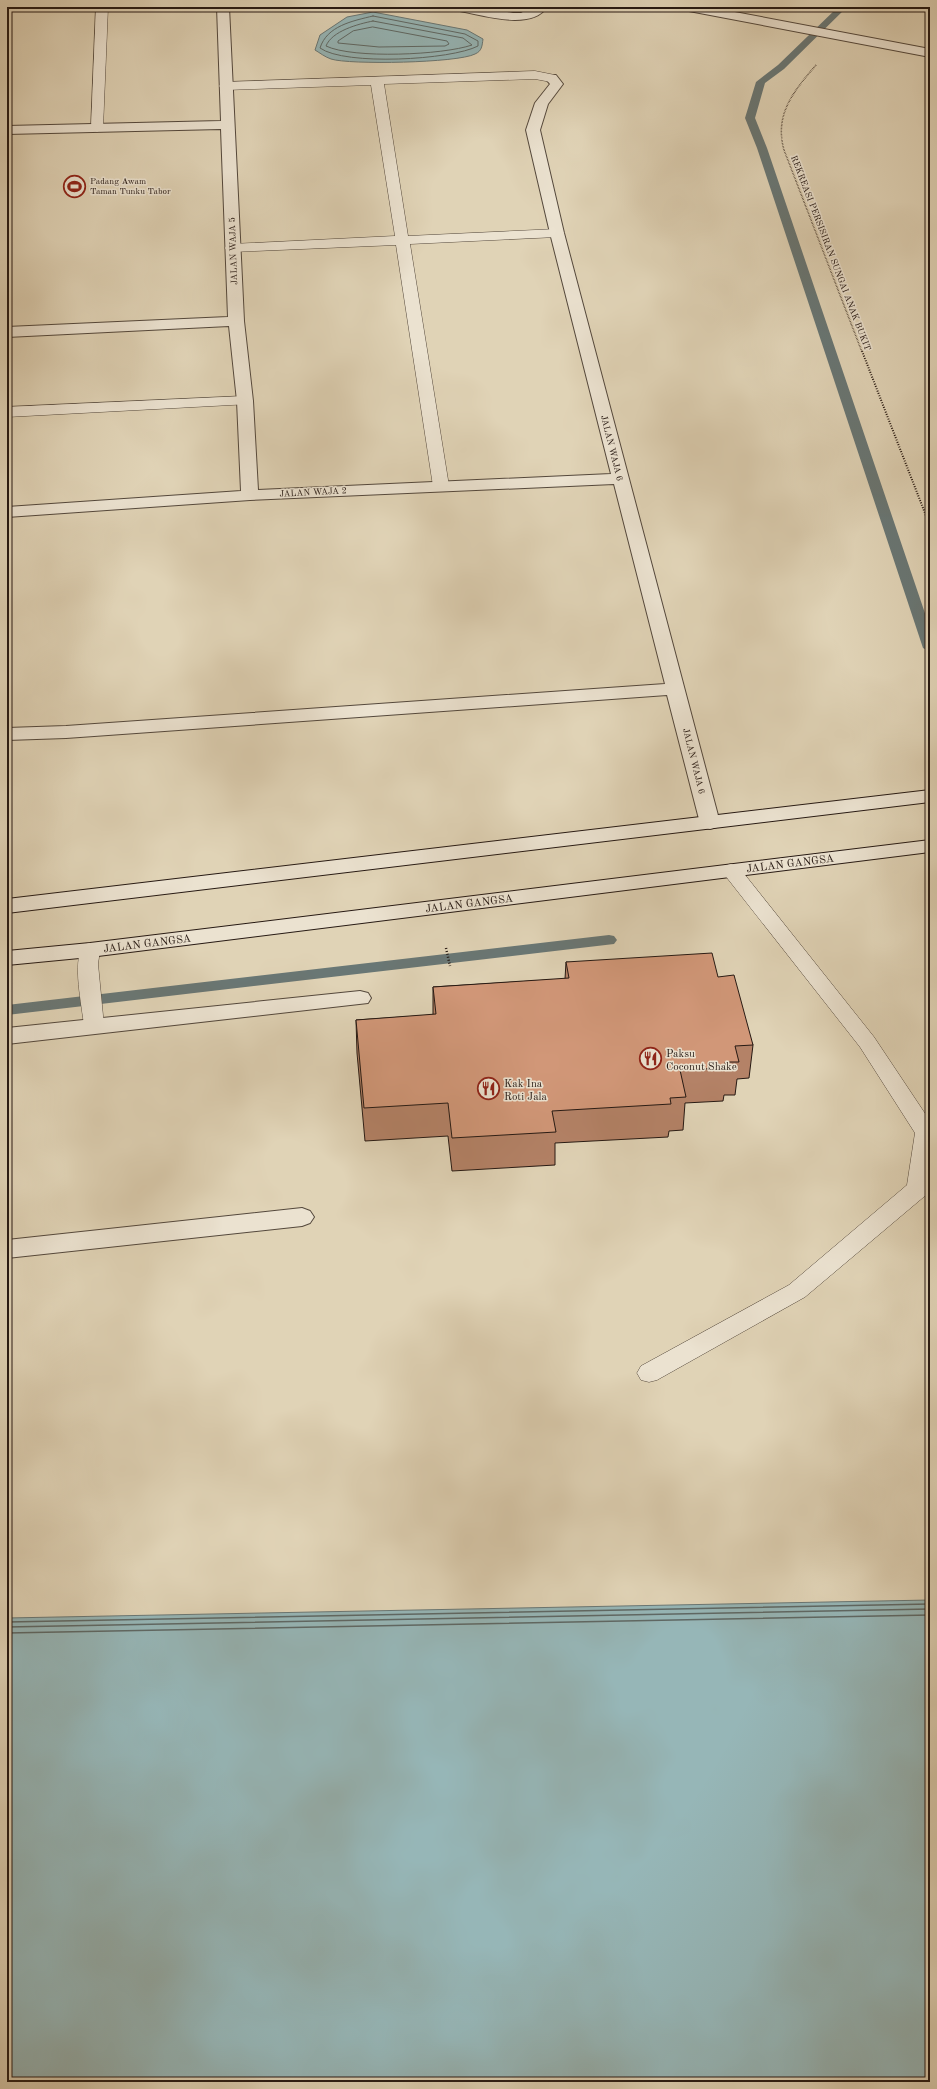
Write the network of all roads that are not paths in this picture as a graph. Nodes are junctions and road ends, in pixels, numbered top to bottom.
1 (102, 7) edge
2 (223, 7) edge
3 (460, 7) edge
4 (541, 7) edge
5 (690, 7) edge
6 (930, 53) edge
7 (551, 78) joint
8 (377, 80) junction
9 (225, 86) junction
10 (228, 125) junction
11 (96, 128) junction
12 (7, 130) edge
13 (557, 233) junction
14 (403, 239) junction
15 (232, 248) junction
16 (236, 321) junction
17 (7, 332) edge
18 (246, 401) junction
19 (7, 412) edge
20 (620, 479) junction
21 (441, 486) junction
22 (250, 495) junction
23 (7, 512) edge
24 (675, 689) junction
25 (7, 734) edge
26 (930, 796) edge
27 (710, 823) junction
28 (930, 846) edge
29 (731, 870) junction
30 (7, 906) edge
31 (89, 957) junction
32 (7, 958) edge
33 (360, 998) dead end
34 (94, 1017) junction
35 (7, 1036) edge
36 (302, 1217) dead end
37 (7, 1249) edge
38 (649, 1373) dead end

1 - 11 lane
2 - 9 street, JALAN WAJA 5
3 - 4 street
5 - 6 street
7 - 8 lane
7 - 13 street, JALAN WAJA 6
8 - 9 lane
8 - 14 lane
9 - 10 street, JALAN WAJA 5
10 - 11 street
10 - 15 street, JALAN WAJA 5
11 - 12 street
13 - 14 lane
13 - 20 street, JALAN WAJA 6
14 - 15 lane
14 - 21 lane
15 - 16 street, JALAN WAJA 5
16 - 17 street
16 - 18 street, JALAN WAJA 5
18 - 19 lane
18 - 22 street, JALAN WAJA 5
20 - 21 street, JALAN WAJA 2
20 - 24 street, JALAN WAJA 6
21 - 22 street, JALAN WAJA 2
22 - 23 street, JALAN WAJA 2
24 - 25 street
24 - 27 street, JALAN WAJA 6
26 - 27 street
27 - 30 street
28 - 29 street, JALAN GANGSA
29 - 31 street, JALAN GANGSA
29 - 38 lane
31 - 32 street, JALAN GANGSA
31 - 34 lane
33 - 34 street
34 - 35 street
36 - 37 street

